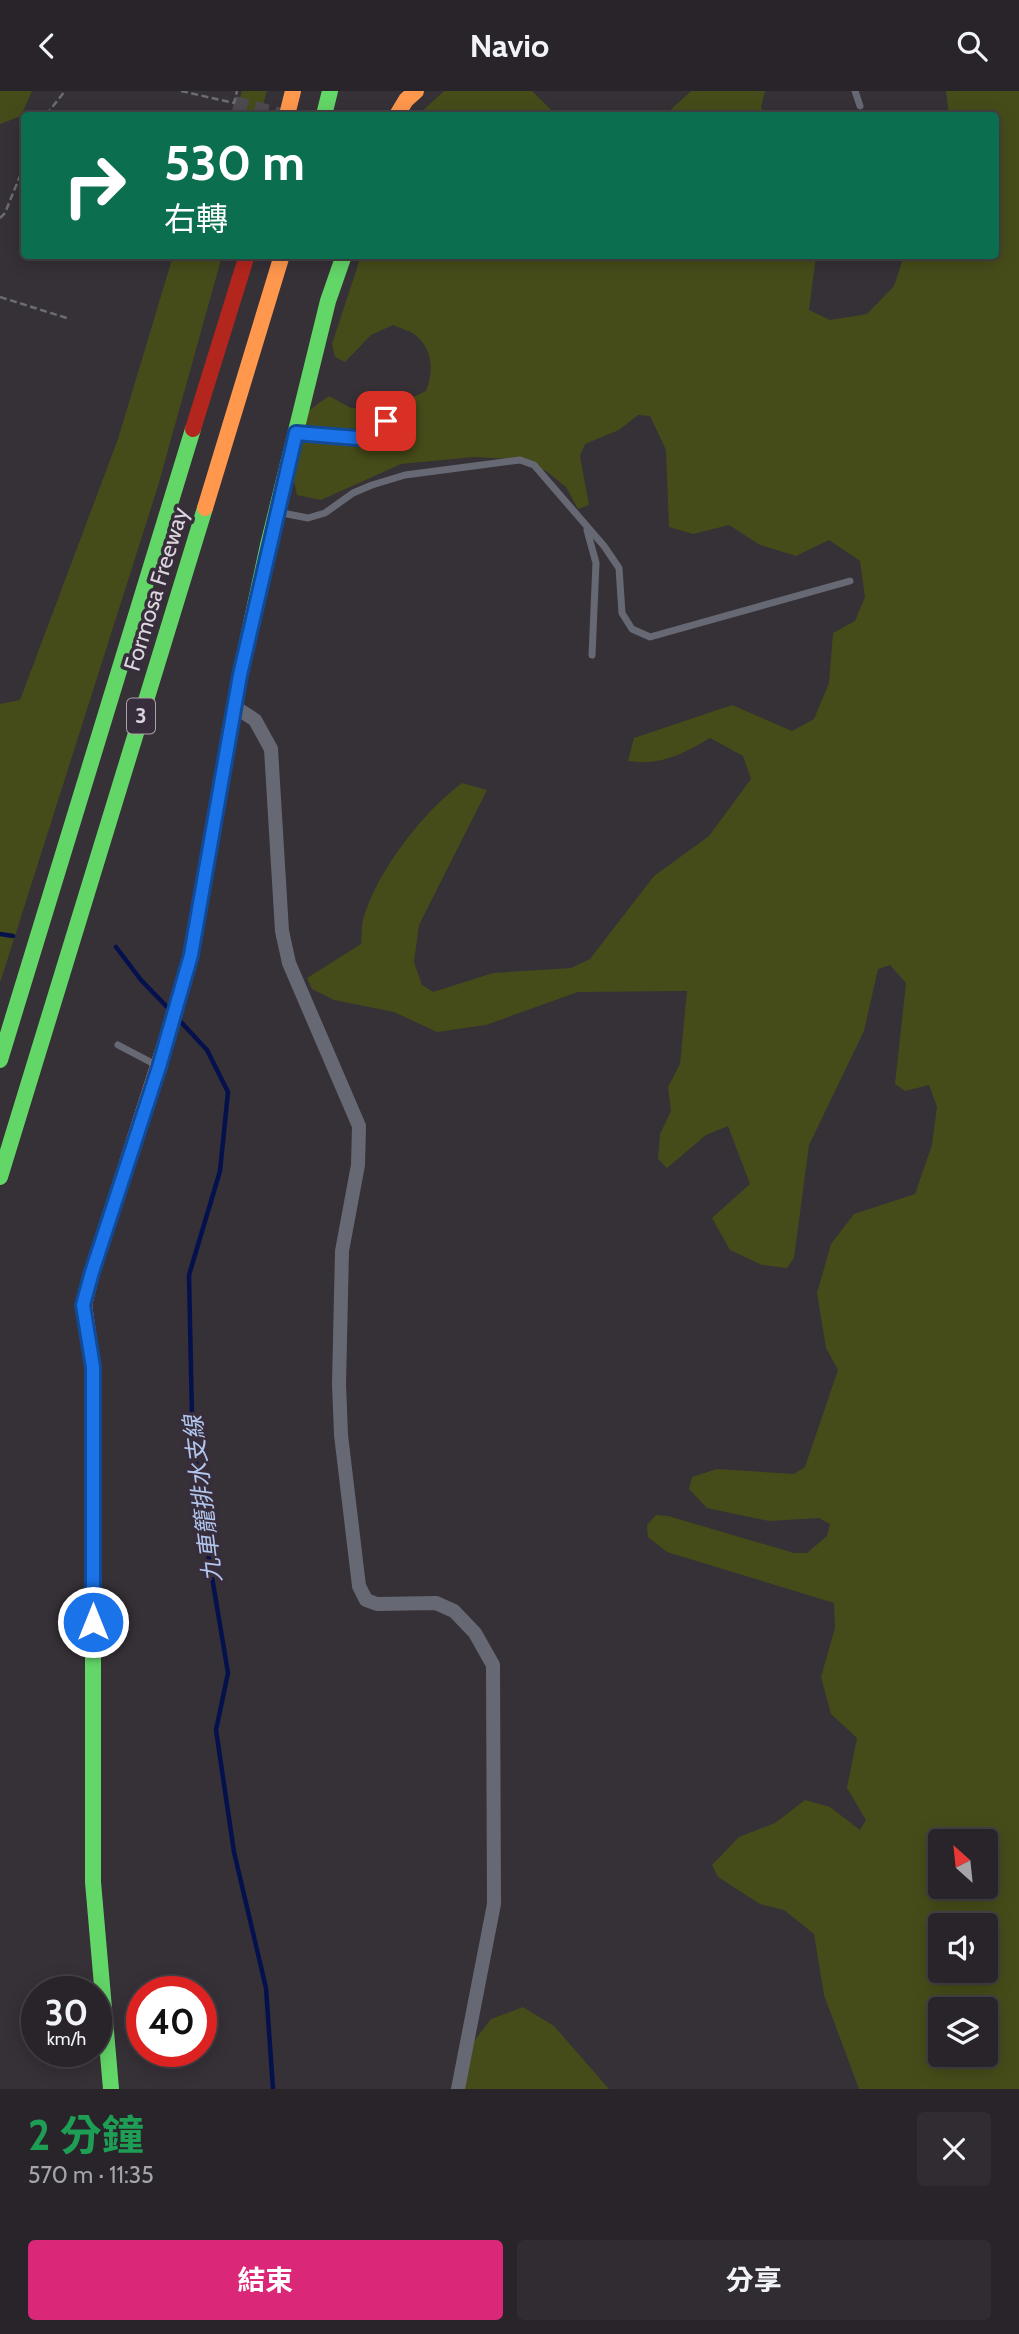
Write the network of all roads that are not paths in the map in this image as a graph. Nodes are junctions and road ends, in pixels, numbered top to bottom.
1 (293, 91) edge
2 (330, 91) edge
3 (416, 91) edge
4 (856, 91) edge
5 (860, 106) dead end
6 (288, 112) edge
7 (325, 112) edge
8 (399, 112) edge
9 (246, 259) edge
10 (281, 259) edge
11 (343, 259) edge
12 (382, 408) dead end
13 (296, 433) junction
14 (276, 512) junction
15 (586, 526) junction
16 (850, 581) dead end
17 (592, 655) dead end
18 (234, 707) junction
19 (117, 1045) dead end
20 (0, 1060) edge
21 (159, 1067) junction
22 (0, 1177) edge
23 (111, 2089) edge
24 (458, 2089) edge

1 - 6 main road
2 - 7 main road
3 - 8 main road
4 - 5 lane
9 - 20 main road, Formosa Freeway / 3
10 - 22 main road, Formosa Freeway / 3
11 - 13 main road
12 - 13 lane
13 - 14 main road
14 - 15 lane
14 - 18 main road
15 - 16 lane
15 - 17 lane
18 - 21 main road
18 - 24 street
19 - 21 lane
21 - 23 main road

